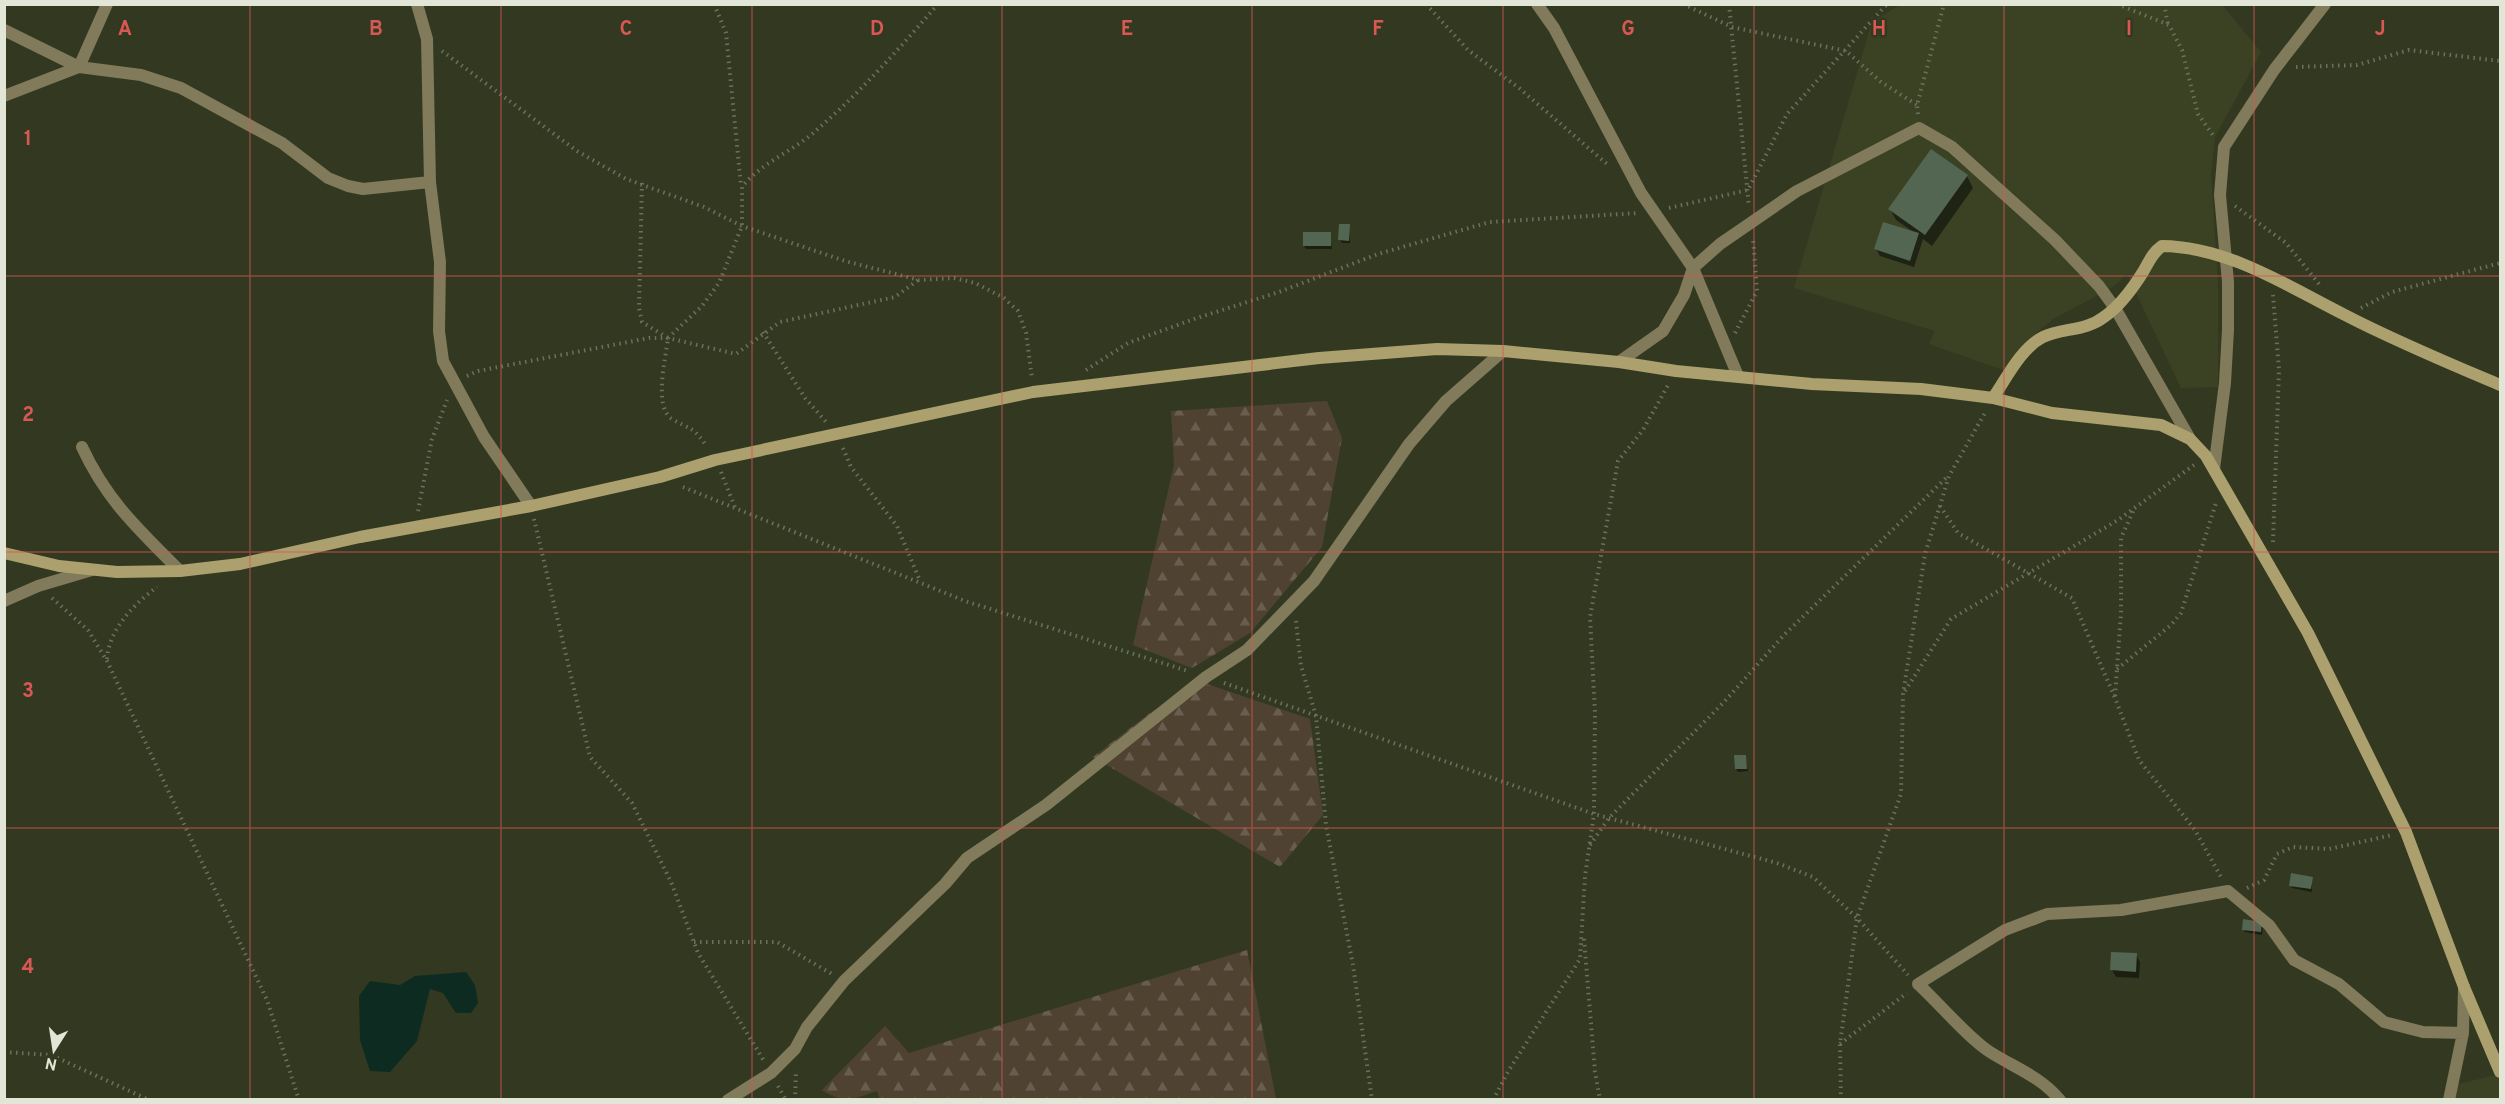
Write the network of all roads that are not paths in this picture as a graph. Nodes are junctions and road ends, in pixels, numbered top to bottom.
1 (107, 4) edge
2 (417, 4) edge
3 (1538, 4) edge
4 (2325, 4) edge
5 (4, 30) edge
6 (79, 67) junction
7 (4, 96) edge
8 (430, 182) junction
9 (2226, 259) junction
10 (1693, 268) junction
11 (2115, 308) junction
12 (1503, 351) junction
13 (1619, 362) junction
14 (1738, 376) junction
15 (2500, 384) edge
16 (1993, 398) junction
17 (2190, 439) junction
18 (82, 447) dead end
19 (2214, 470) junction
20 (531, 506) junction
21 (4, 553) edge
22 (92, 570) junction
23 (180, 571) junction
24 (4, 601) edge
25 (2464, 987) junction
26 (2463, 1033) junction
27 (2500, 1071) edge
28 (728, 1100) edge
29 (2060, 1100) edge
30 (2449, 1100) edge

1 - 6 street
2 - 8 street
3 - 10 street
4 - 9 street
5 - 6 street
6 - 7 street
6 - 8 street
8 - 20 street
9 - 11 street
9 - 15 street
9 - 19 street
10 - 11 street
10 - 13 street
10 - 14 street
11 - 16 street
11 - 17 street
12 - 13 street
12 - 20 street
12 - 28 street
13 - 14 street
14 - 16 street
16 - 17 street
17 - 19 street
18 - 23 street
19 - 25 street
20 - 23 street
21 - 22 street
22 - 23 street
22 - 24 street
25 - 26 street
25 - 27 street
26 - 29 street
26 - 30 street

